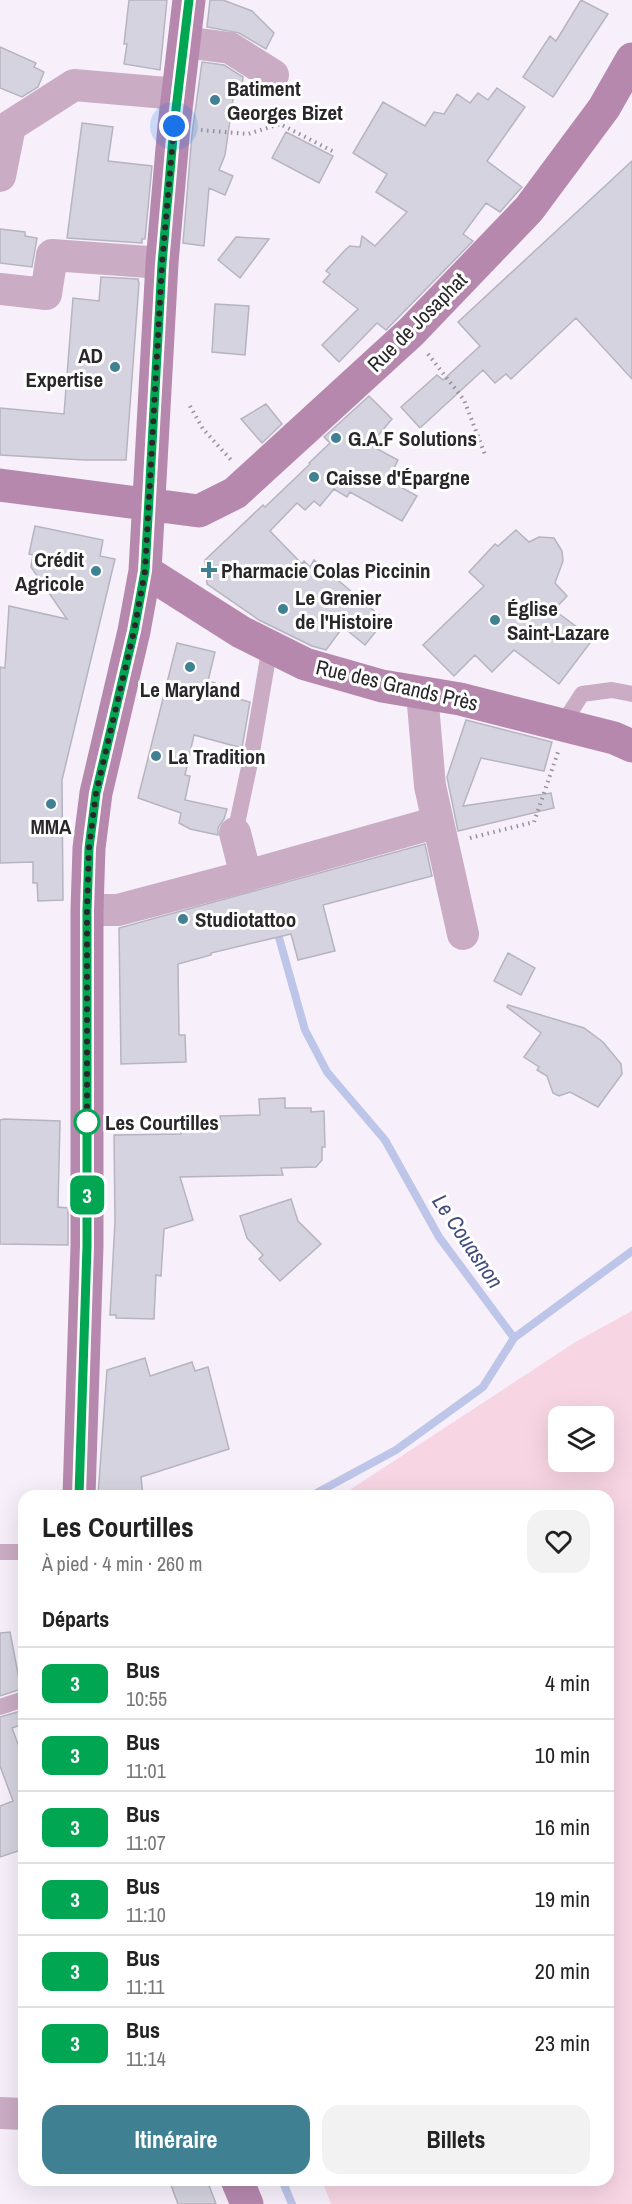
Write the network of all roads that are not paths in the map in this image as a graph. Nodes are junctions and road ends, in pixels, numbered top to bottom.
1 (189, 0) edge
2 (184, 42) junction
3 (632, 59) edge
4 (273, 75) dead end
5 (178, 94) junction
6 (0, 176) edge
7 (162, 264) junction
8 (0, 289) edge
9 (0, 485) edge
10 (148, 505) junction
11 (145, 571) junction
12 (270, 646) junction
13 (422, 693) junction
14 (632, 694) edge
15 (561, 735) junction
16 (632, 746) edge
17 (235, 833) joint
18 (441, 833) junction
19 (246, 876) junction
20 (87, 910) junction
21 (463, 933) dead end
22 (79, 1490) edge
23 (0, 1552) edge
24 (18, 1552) edge
25 (18, 1701) edge
26 (0, 1707) edge
27 (0, 2113) edge
28 (18, 2114) edge
29 (240, 2186) edge
30 (247, 2204) edge

1 - 2 main road
2 - 4 street
2 - 5 main road
3 - 10 main road, Rue de Josaphat
5 - 6 street
5 - 7 main road
7 - 8 street
7 - 10 main road
9 - 10 main road, Rue de Josaphat
10 - 11 main road
11 - 12 main road, Rue des Grands Près
11 - 20 main road
12 - 13 main road, Rue des Grands Près
12 - 17 lane
13 - 15 main road, Rue des Grands Près
13 - 18 street
14 - 15 lane
15 - 16 main road, Rue des Grands Près
17 - 19 street
18 - 19 street
18 - 21 street
19 - 20 street
20 - 22 main road
23 - 24 lane
25 - 26 lane
27 - 28 street
29 - 30 main road

